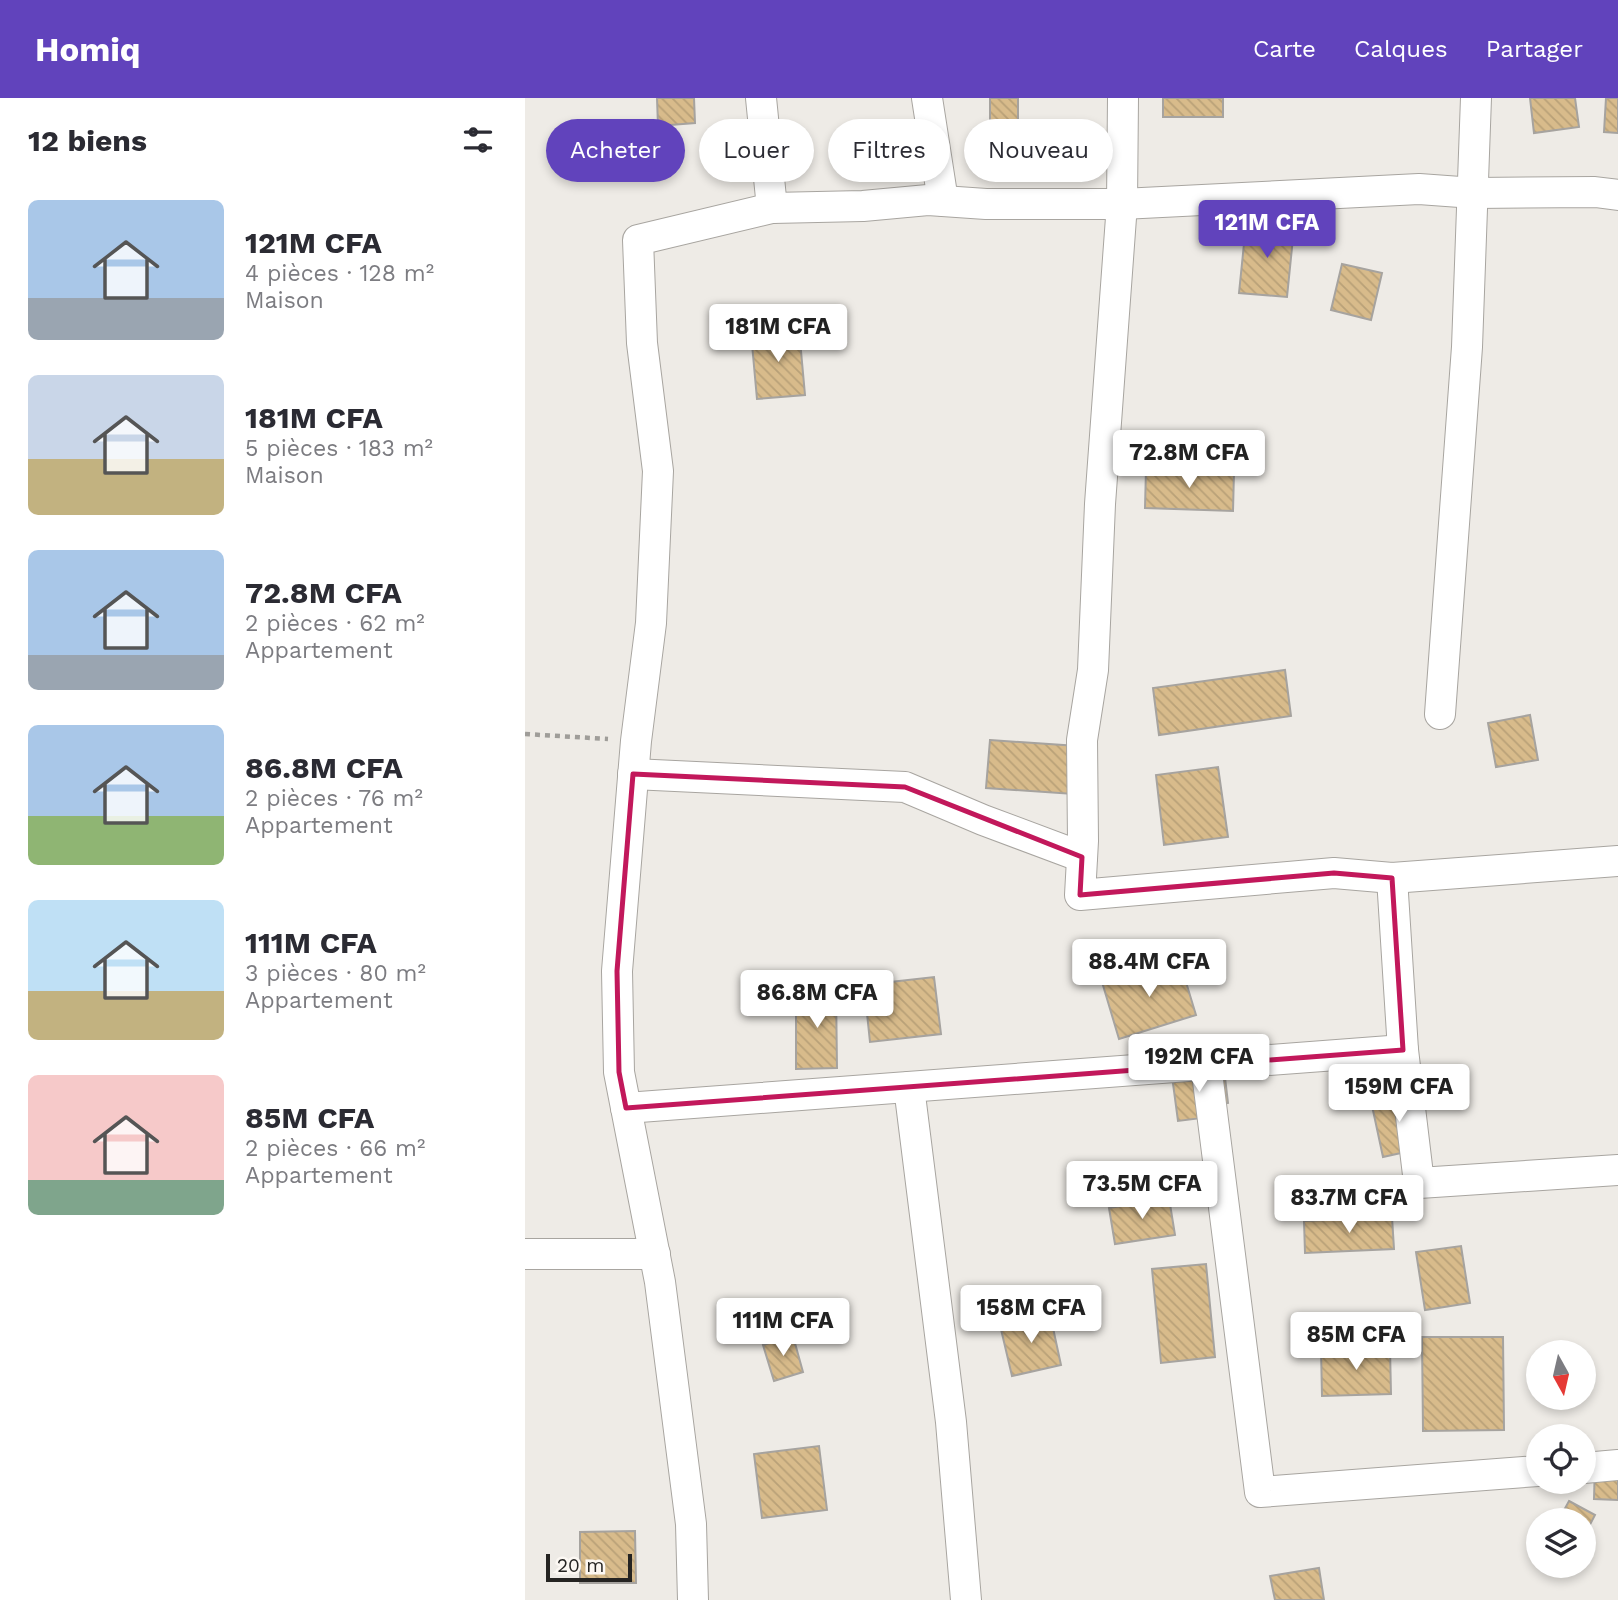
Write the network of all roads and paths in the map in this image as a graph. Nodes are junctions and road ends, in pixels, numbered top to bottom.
1 (761, 98) edge
2 (927, 98) edge
3 (1123, 98) edge
4 (1476, 98) edge
5 (1474, 193) junction
6 (1618, 195) edge
7 (943, 201) junction
8 (1122, 204) junction
9 (772, 208) junction
10 (1440, 714) dead end
11 (525, 734) edge
12 (636, 741) junction
13 (633, 774) junction
14 (1082, 857) junction
15 (1618, 861) edge
16 (1392, 878) junction
17 (1403, 1050) junction
18 (1206, 1065) junction
19 (909, 1087) junction
20 (626, 1108) junction
21 (1618, 1170) edge
22 (525, 1254) edge
23 (655, 1254) junction
24 (1618, 1465) edge
25 (1596, 1467) edge
26 (1526, 1472) edge
27 (693, 1600) edge
28 (966, 1600) edge

1 - 9 street
2 - 7 street
3 - 8 street
4 - 5 street
5 - 6 street
5 - 8 street
5 - 10 street
7 - 8 street
7 - 9 street
8 - 14 street
9 - 12 street
11 - 12 path
12 - 13 street
13 - 14 street
13 - 20 street
14 - 16 street
15 - 16 street
16 - 17 street
17 - 18 street
17 - 21 street
18 - 19 street
18 - 26 street
19 - 20 street
19 - 28 street
20 - 23 street
22 - 23 street
23 - 27 street
24 - 25 street

